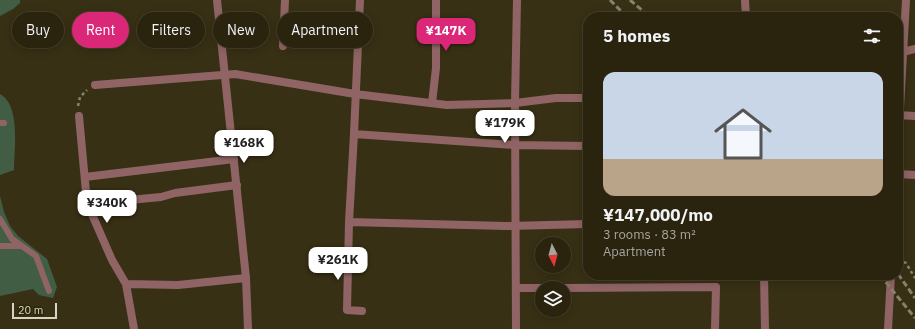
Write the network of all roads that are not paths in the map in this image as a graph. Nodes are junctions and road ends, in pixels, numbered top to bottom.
1 (217, 0) edge
2 (285, 0) edge
3 (360, 0) edge
4 (436, 0) edge
5 (517, 0) edge
6 (745, 0) edge
7 (906, 0) edge
8 (284, 12) edge
9 (746, 12) edge
10 (915, 49) edge
11 (903, 52) joint
12 (224, 74) junction
13 (95, 85) road end
14 (355, 94) junction
15 (583, 98) edge
16 (515, 103) junction
17 (432, 104) junction
18 (903, 115) edge
19 (79, 116) road end
20 (915, 116) edge
21 (354, 134) junction
22 (515, 146) junction
23 (583, 146) edge
24 (234, 159) junction
25 (903, 174) edge
26 (915, 175) edge
27 (85, 178) junction
28 (237, 185) junction
29 (90, 209) junction
30 (0, 219) edge
31 (349, 222) junction
32 (583, 224) edge
33 (515, 226) junction
34 (0, 246) edge
35 (20, 246) junction
36 (246, 278) junction
37 (764, 280) edge
38 (891, 280) edge
39 (126, 284) junction
40 (516, 288) junction
41 (535, 288) edge
42 (571, 288) edge
43 (49, 291) dead end
44 (362, 311) dead end
45 (134, 329) edge
46 (248, 329) edge
47 (516, 329) edge
48 (715, 329) edge
49 (765, 329) edge
50 (888, 329) edge

1 - 12 street
2 - 8 street
3 - 14 street
4 - 17 street
5 - 16 street
6 - 9 street
7 - 11 street
10 - 11 street
12 - 13 street
12 - 14 street
12 - 24 street
14 - 17 street
14 - 21 street
15 - 16 street
16 - 17 street
16 - 22 street
18 - 20 street
19 - 27 street
21 - 22 street
21 - 31 street
22 - 23 street
22 - 33 street
24 - 27 street
24 - 28 street
25 - 26 street
27 - 29 street
28 - 29 street
28 - 36 street
29 - 39 street
30 - 35 lane
31 - 33 street
31 - 44 street
32 - 33 street
33 - 40 street
34 - 35 lane
35 - 43 lane
36 - 39 street
36 - 46 street
37 - 49 street
38 - 50 street
39 - 45 street
40 - 41 street
40 - 47 street
42 - 48 street

